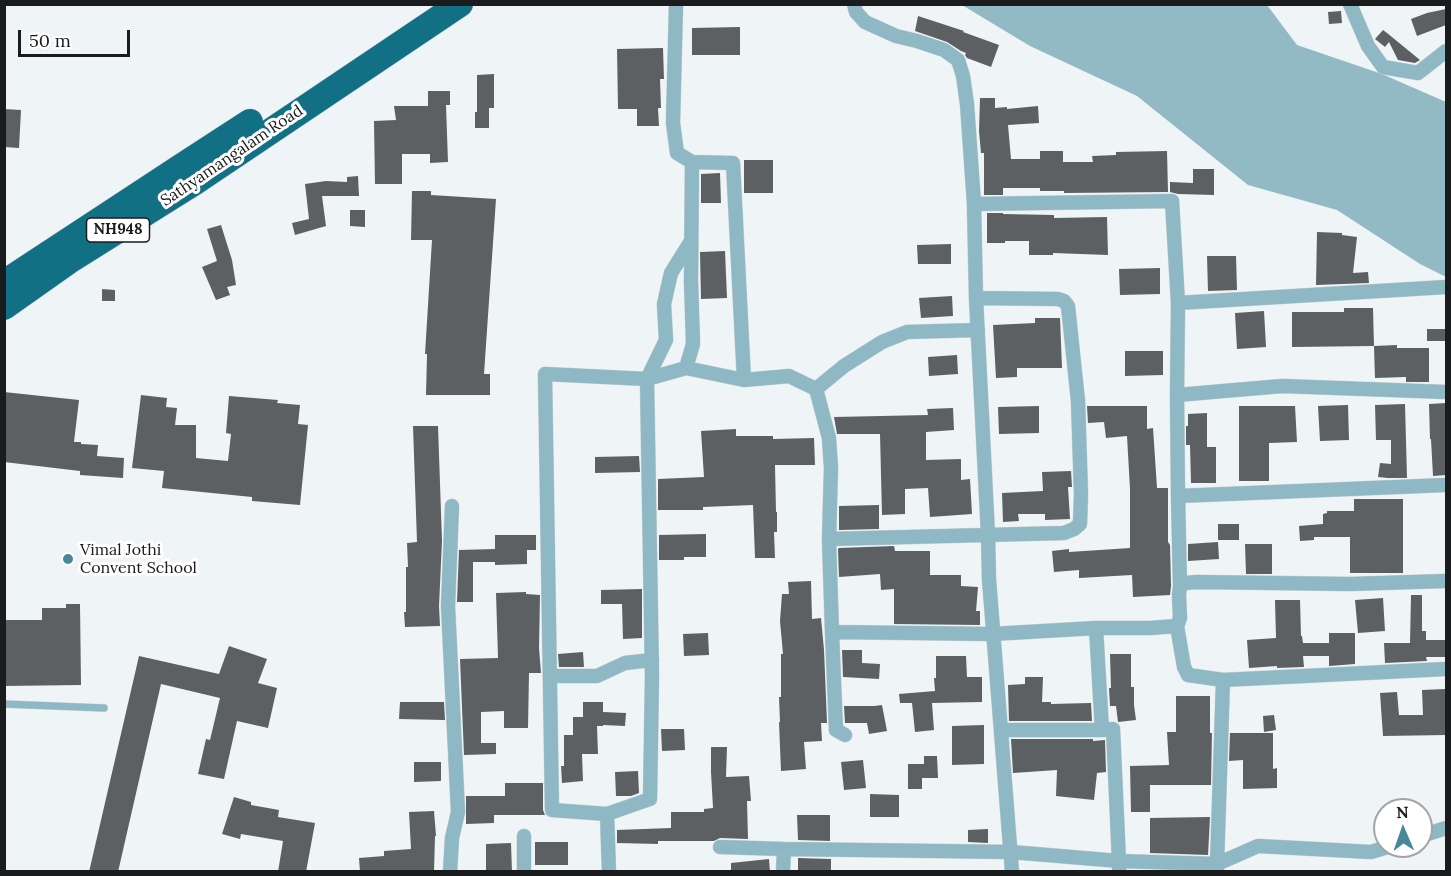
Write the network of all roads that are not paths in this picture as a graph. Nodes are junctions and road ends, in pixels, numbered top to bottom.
1 (427, 4) edge
2 (460, 4) edge
3 (676, 4) edge
4 (854, 4) edge
5 (1350, 4) edge
6 (1446, 51) edge
7 (692, 162) junction
8 (975, 204) junction
9 (692, 241) junction
10 (4, 283) edge
11 (1446, 287) edge
12 (976, 298) junction
13 (1178, 303) junction
14 (4, 307) edge
15 (978, 330) junction
16 (686, 368) junction
17 (647, 379) junction
18 (744, 380) junction
19 (816, 389) junction
20 (1446, 392) edge
21 (1177, 395) junction
22 (1446, 485) edge
23 (1178, 495) junction
24 (452, 506) dead end
25 (988, 535) junction
26 (829, 539) junction
27 (1446, 581) edge
28 (1180, 586) junction
29 (1177, 626) junction
30 (1096, 628) junction
31 (832, 632) junction
32 (992, 634) junction
33 (652, 660) junction
34 (1446, 669) edge
35 (550, 676) junction
36 (1223, 680) junction
37 (4, 704) edge
38 (104, 708) dead end
39 (1002, 730) junction
40 (1102, 730) junction
41 (845, 735) dead end
42 (607, 814) junction
43 (524, 837) dead end
44 (720, 847) dead end
45 (784, 849) junction
46 (1373, 851) edge
47 (1011, 852) junction
48 (1119, 866) edge
49 (1217, 868) edge
50 (450, 872) edge
51 (524, 872) edge
52 (609, 872) edge
53 (783, 872) edge
54 (1012, 872) edge

1 - 10 highway, Sathyamangalam Road / NH948
2 - 14 highway, Sathyamangalam Road / NH948
3 - 7 street
4 - 8 street
5 - 6 street
7 - 9 street
7 - 18 street
8 - 12 street
8 - 13 street
9 - 16 street
9 - 17 street
11 - 13 street
12 - 15 street
12 - 25 street
13 - 21 street
15 - 19 street
15 - 25 street
16 - 17 street
16 - 18 street
17 - 33 street
17 - 35 street
18 - 19 street
19 - 26 street
20 - 21 street
21 - 23 street
22 - 23 street
23 - 28 street
24 - 50 street
25 - 26 street
25 - 32 street
26 - 31 street
27 - 28 street
28 - 29 street
29 - 30 street
29 - 36 street
30 - 32 street
30 - 40 street
31 - 32 street
31 - 41 street
32 - 39 street
33 - 35 street
33 - 42 street
34 - 36 street
35 - 42 street
36 - 49 street
37 - 38 lane
39 - 40 street
39 - 47 street
40 - 48 street
42 - 52 street
43 - 51 street
44 - 45 street
45 - 47 street
45 - 53 street
46 - 49 street
47 - 48 street
47 - 54 street
48 - 49 street

